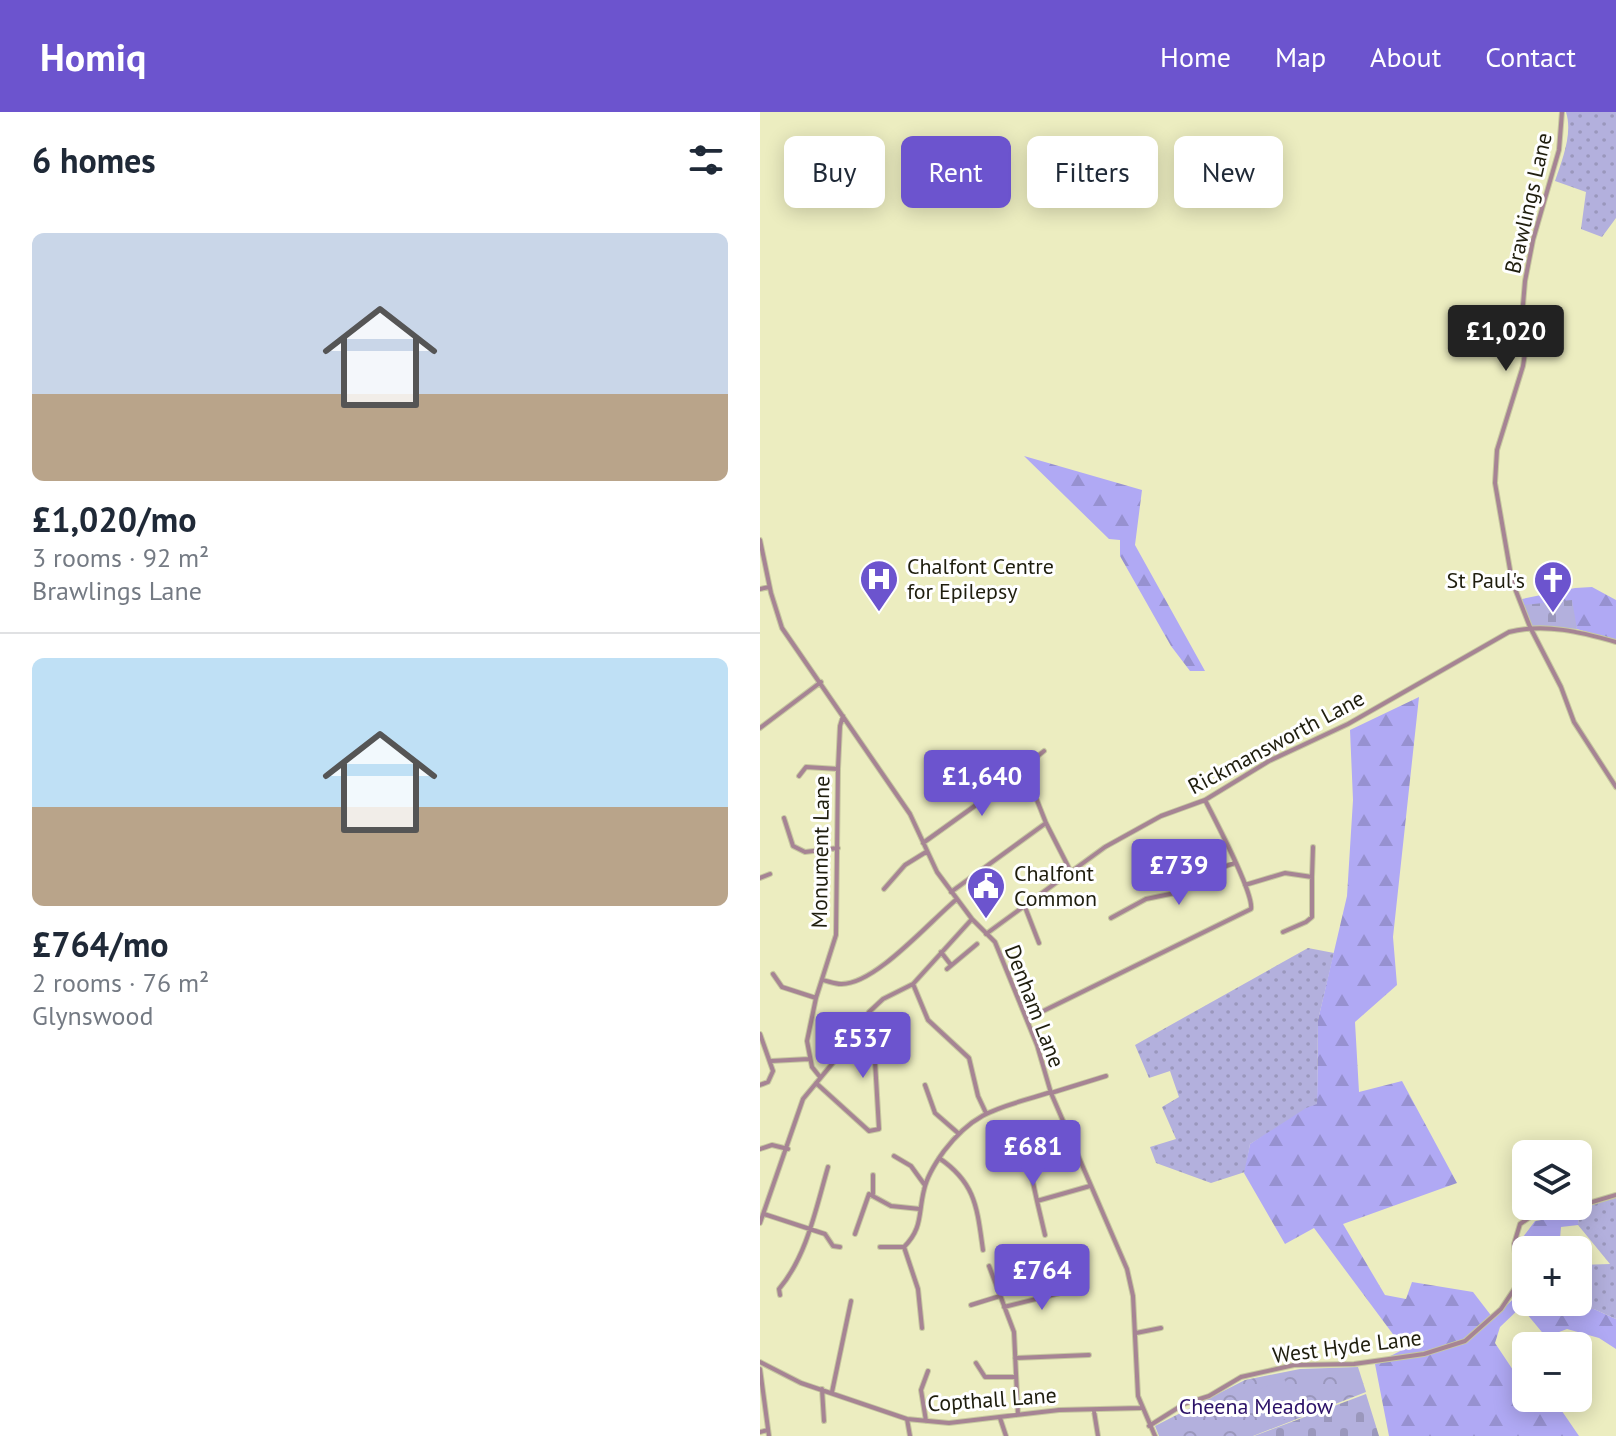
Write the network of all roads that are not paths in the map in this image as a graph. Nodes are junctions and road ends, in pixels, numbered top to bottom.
1 (1562, 112) edge
2 (760, 540) edge
3 (769, 587) junction
4 (760, 589) edge
5 (1530, 627) junction
6 (1616, 642) edge
7 (821, 682) junction
8 (844, 716) junction
9 (760, 728) edge
10 (1044, 751) dead end
11 (838, 769) junction
12 (1025, 770) junction
13 (799, 776) dead end
14 (1616, 787) edge
15 (1205, 800) junction
16 (784, 818) dead end
17 (1046, 823) junction
18 (923, 843) junction
19 (1313, 847) dead end
20 (838, 848) junction
21 (926, 852) junction
22 (1235, 863) junction
23 (1071, 872) junction
24 (770, 874) dead end
25 (1312, 877) junction
26 (760, 878) edge
27 (1245, 885) junction
28 (884, 889) dead end
29 (951, 892) junction
30 (957, 899) junction
31 (1025, 907) junction
32 (1111, 918) dead end
33 (972, 919) junction
34 (1283, 932) dead end
35 (986, 934) junction
36 (1039, 943) dead end
37 (977, 944) dead end
38 (941, 952) junction
39 (773, 974) dead end
40 (822, 980) junction
41 (913, 984) junction
42 (816, 998) junction
43 (1027, 1019) junction
44 (760, 1034) edge
45 (851, 1041) junction
46 (809, 1059) junction
47 (771, 1061) junction
48 (1106, 1076) dead end
49 (820, 1077) junction
50 (815, 1083) junction
51 (760, 1085) edge
52 (925, 1085) dead end
53 (1051, 1092) junction
54 (986, 1113) junction
55 (958, 1133) junction
56 (760, 1149) edge
57 (788, 1149) junction
58 (894, 1156) dead end
59 (939, 1158) junction
60 (1026, 1161) dead end
61 (828, 1167) dead end
62 (873, 1175) dead end
63 (925, 1185) junction
64 (1090, 1186) junction
65 (873, 1194) junction
66 (1616, 1195) edge
67 (1037, 1201) junction
68 (920, 1209) junction
69 (763, 1214) junction
70 (760, 1223) edge
71 (809, 1230) junction
72 (855, 1234) dead end
73 (1045, 1235) dead end
74 (840, 1247) dead end
75 (880, 1247) dead end
76 (904, 1247) junction
77 (983, 1250) dead end
78 (989, 1266) dead end
79 (1072, 1290) dead end
80 (780, 1295) dead end
81 (1000, 1296) junction
82 (851, 1301) dead end
83 (971, 1305) dead end
84 (1004, 1307) junction
85 (922, 1328) dead end
86 (1161, 1328) dead end
87 (1136, 1333) junction
88 (1089, 1355) dead end
89 (1015, 1358) junction
90 (760, 1362) edge
91 (976, 1363) dead end
92 (760, 1369) edge
93 (928, 1371) dead end
94 (1016, 1377) junction
95 (822, 1389) junction
96 (832, 1392) junction
97 (1141, 1408) junction
98 (1093, 1410) junction
99 (1018, 1415) junction
100 (1000, 1418) junction
101 (907, 1419) junction
102 (824, 1421) dead end
103 (926, 1421) junction
104 (1149, 1426) junction
105 (760, 1432) edge
106 (768, 1433) edge
107 (910, 1436) edge
108 (1006, 1436) edge
109 (1098, 1436) edge
110 (1155, 1436) edge

1 - 5 street, Brawlings Lane
2 - 3 street
3 - 4 street
3 - 7 street
5 - 6 street, Rickmansworth Lane
5 - 14 street, Brawlings Lane
5 - 15 street, Rickmansworth Lane
7 - 8 street
7 - 9 street
8 - 11 street, Monument Lane
8 - 18 street
10 - 12 street
11 - 13 street
11 - 20 street, Monument Lane
12 - 17 street
12 - 18 street
15 - 22 street
15 - 23 street, Rickmansworth Lane
16 - 20 street
17 - 23 street
17 - 29 street
18 - 21 street
19 - 25 street
20 - 40 street, Monument Lane
21 - 28 street
21 - 29 street
22 - 27 street
22 - 32 street
23 - 31 street, Rickmansworth Lane
24 - 26 street
25 - 27 street
25 - 34 street
27 - 43 street
29 - 30 street
30 - 33 street
30 - 40 street
31 - 35 street, Rickmansworth Lane
31 - 36 street
33 - 35 street
33 - 38 street
35 - 43 street, Denham Lane
37 - 38 street
38 - 41 street
39 - 42 street
40 - 42 street, Monument Lane
41 - 45 street
41 - 54 street
42 - 46 street, Monument Lane
43 - 53 street, Denham Lane
44 - 47 street
45 - 49 street
45 - 50 street
46 - 47 street
46 - 49 street
47 - 51 street
48 - 53 street, Denham Lane
49 - 50 street
50 - 57 street
52 - 55 street
53 - 54 street
53 - 64 street, Denham Lane
54 - 55 street
55 - 59 street
56 - 57 street
57 - 69 street
58 - 63 street
59 - 63 street
59 - 77 street
60 - 67 street
61 - 71 street
62 - 65 street
63 - 68 street
64 - 67 street
64 - 87 street, Denham Lane
65 - 68 street
65 - 72 street
66 - 104 street, West Hyde Lane
67 - 73 street
68 - 76 street
69 - 70 street
69 - 71 street
71 - 74 street
71 - 80 street
75 - 76 street
76 - 85 street
78 - 81 street
79 - 84 street
81 - 83 street
81 - 84 street
82 - 96 street
84 - 89 street
86 - 87 street
87 - 97 street, Denham Lane
88 - 89 street
89 - 94 street
90 - 95 street, Copthall Lane
91 - 94 street
92 - 106 street
93 - 103 street
94 - 99 street
95 - 96 street, Copthall Lane
95 - 102 street
96 - 101 street, Copthall Lane
97 - 98 street, Copthall Lane
97 - 104 street, Denham Lane
98 - 99 street, Copthall Lane
98 - 109 street
99 - 100 street, Copthall Lane
100 - 103 street, Copthall Lane
100 - 108 street
101 - 103 street, Copthall Lane
101 - 107 street
104 - 110 street, Denham Lane
105 - 106 street

